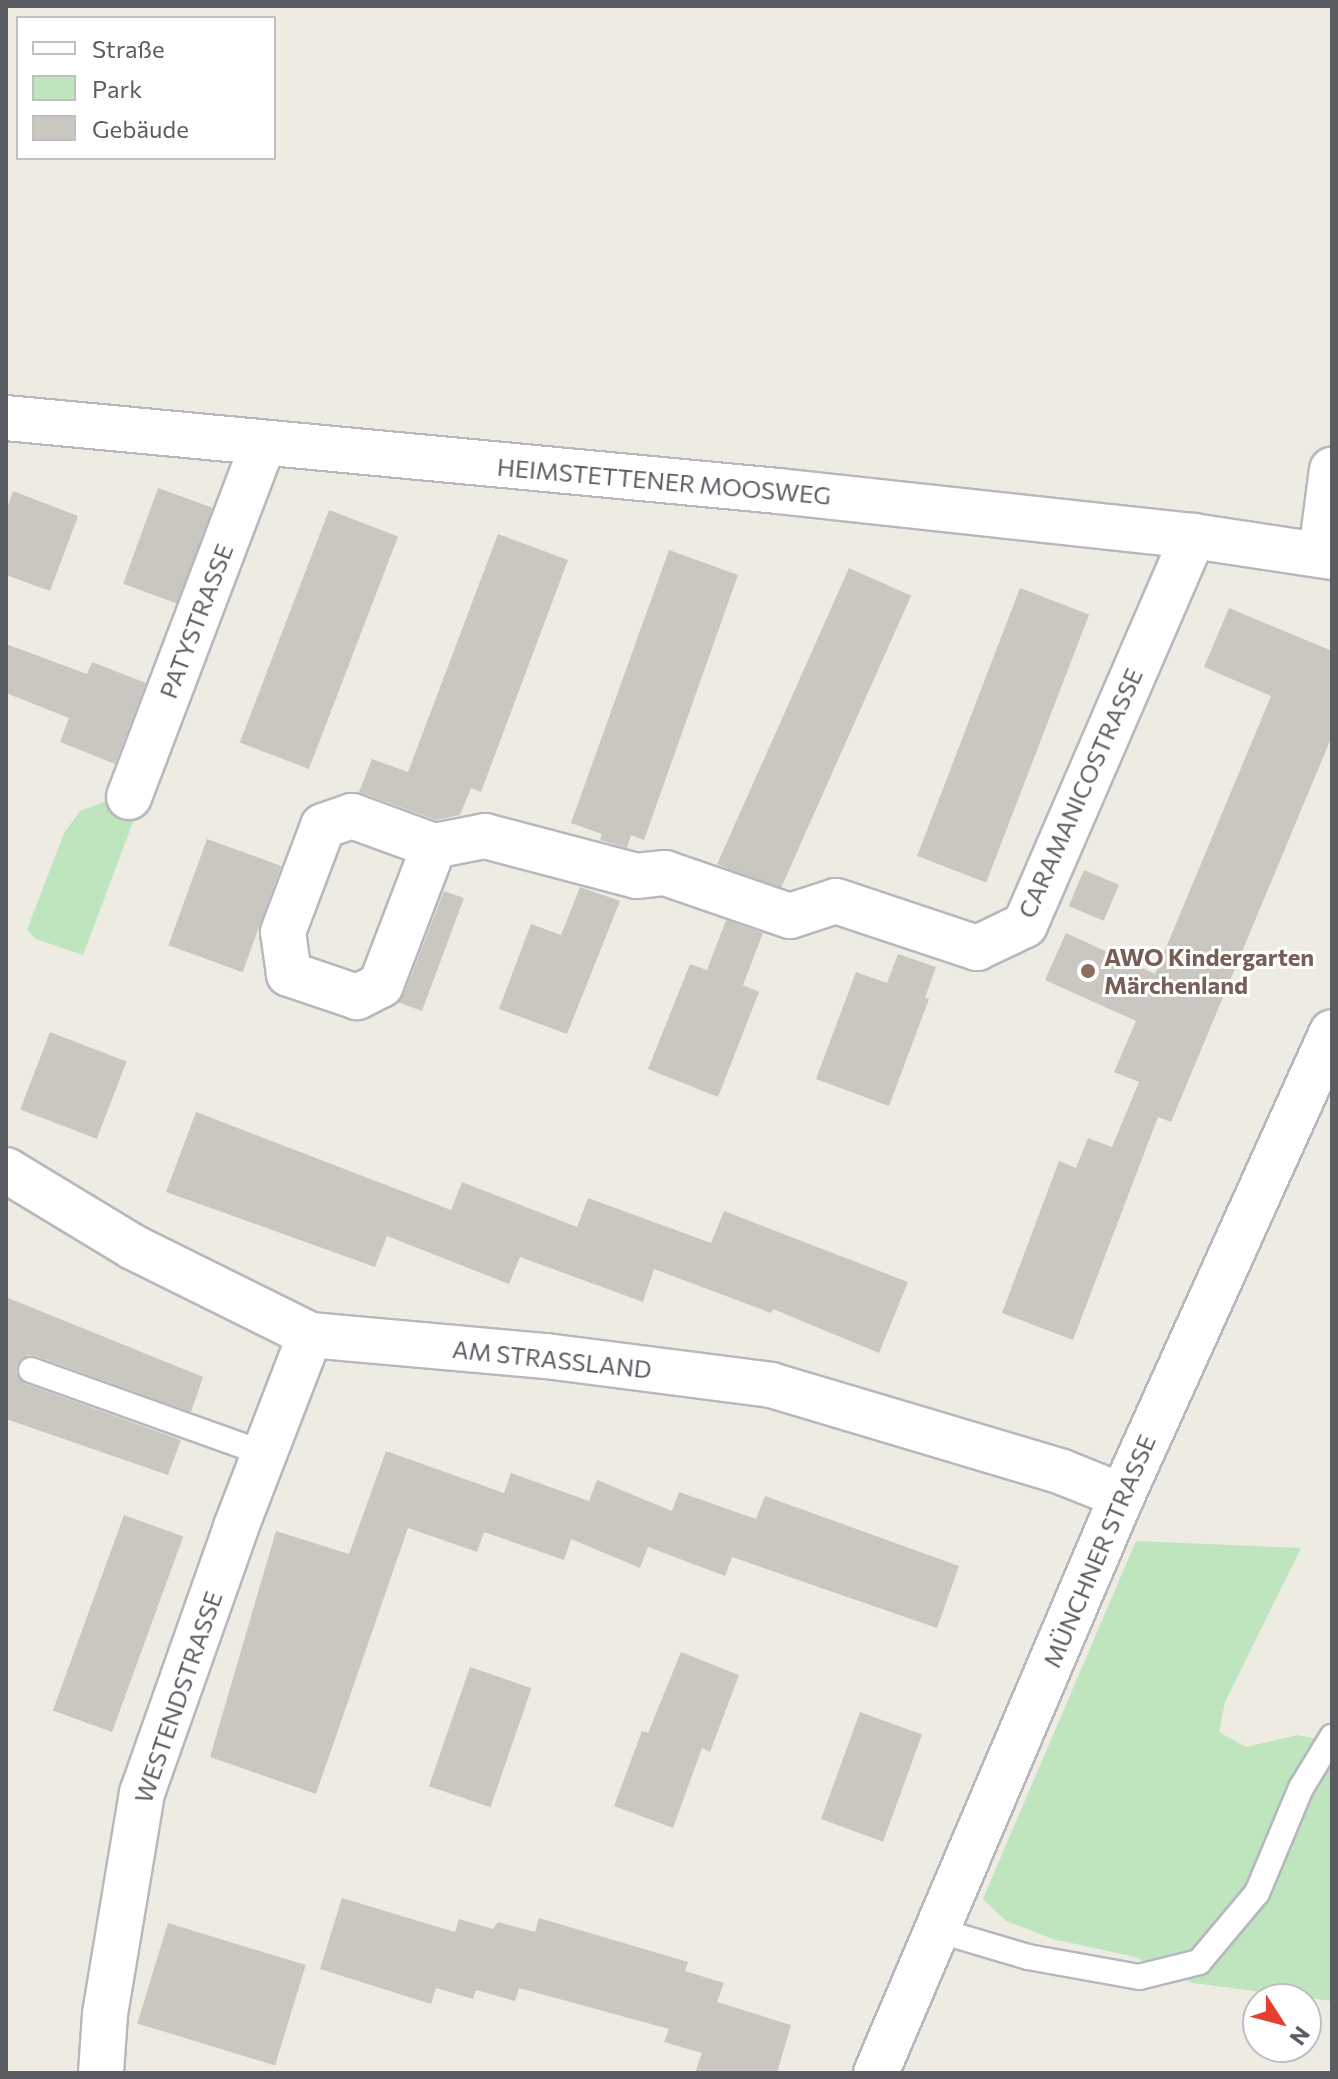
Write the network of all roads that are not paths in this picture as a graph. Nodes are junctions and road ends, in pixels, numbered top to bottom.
1 (6, 418) edge
2 (263, 444) junction
3 (1332, 470) edge
4 (1193, 536) junction
5 (1329, 553) edge
6 (129, 797) dead end
7 (434, 846) dead end
8 (1332, 1032) edge
9 (6, 1170) edge
10 (310, 1335) junction
11 (31, 1370) dead end
12 (265, 1454) junction
13 (1122, 1496) junction
14 (1332, 1737) edge
15 (937, 1930) junction
16 (101, 2073) edge
17 (876, 2073) edge

1 - 2 street, HEIMSTETTENER MOOSWEG
2 - 4 street, HEIMSTETTENER MOOSWEG
2 - 6 street, PATYSTRASSE
3 - 5 street
4 - 5 street, HEIMSTETTENER MOOSWEG
4 - 7 street, CARAMANICOSTRASSE
8 - 13 street, MÜNCHNER STRASSE
9 - 10 street, AM STRASSLAND
10 - 12 street, WESTENDSTRASSE
10 - 13 street, AM STRASSLAND
11 - 12 lane
12 - 16 street, WESTENDSTRASSE
13 - 15 street, MÜNCHNER STRASSE
14 - 15 lane
15 - 17 street, MÜNCHNER STRASSE

